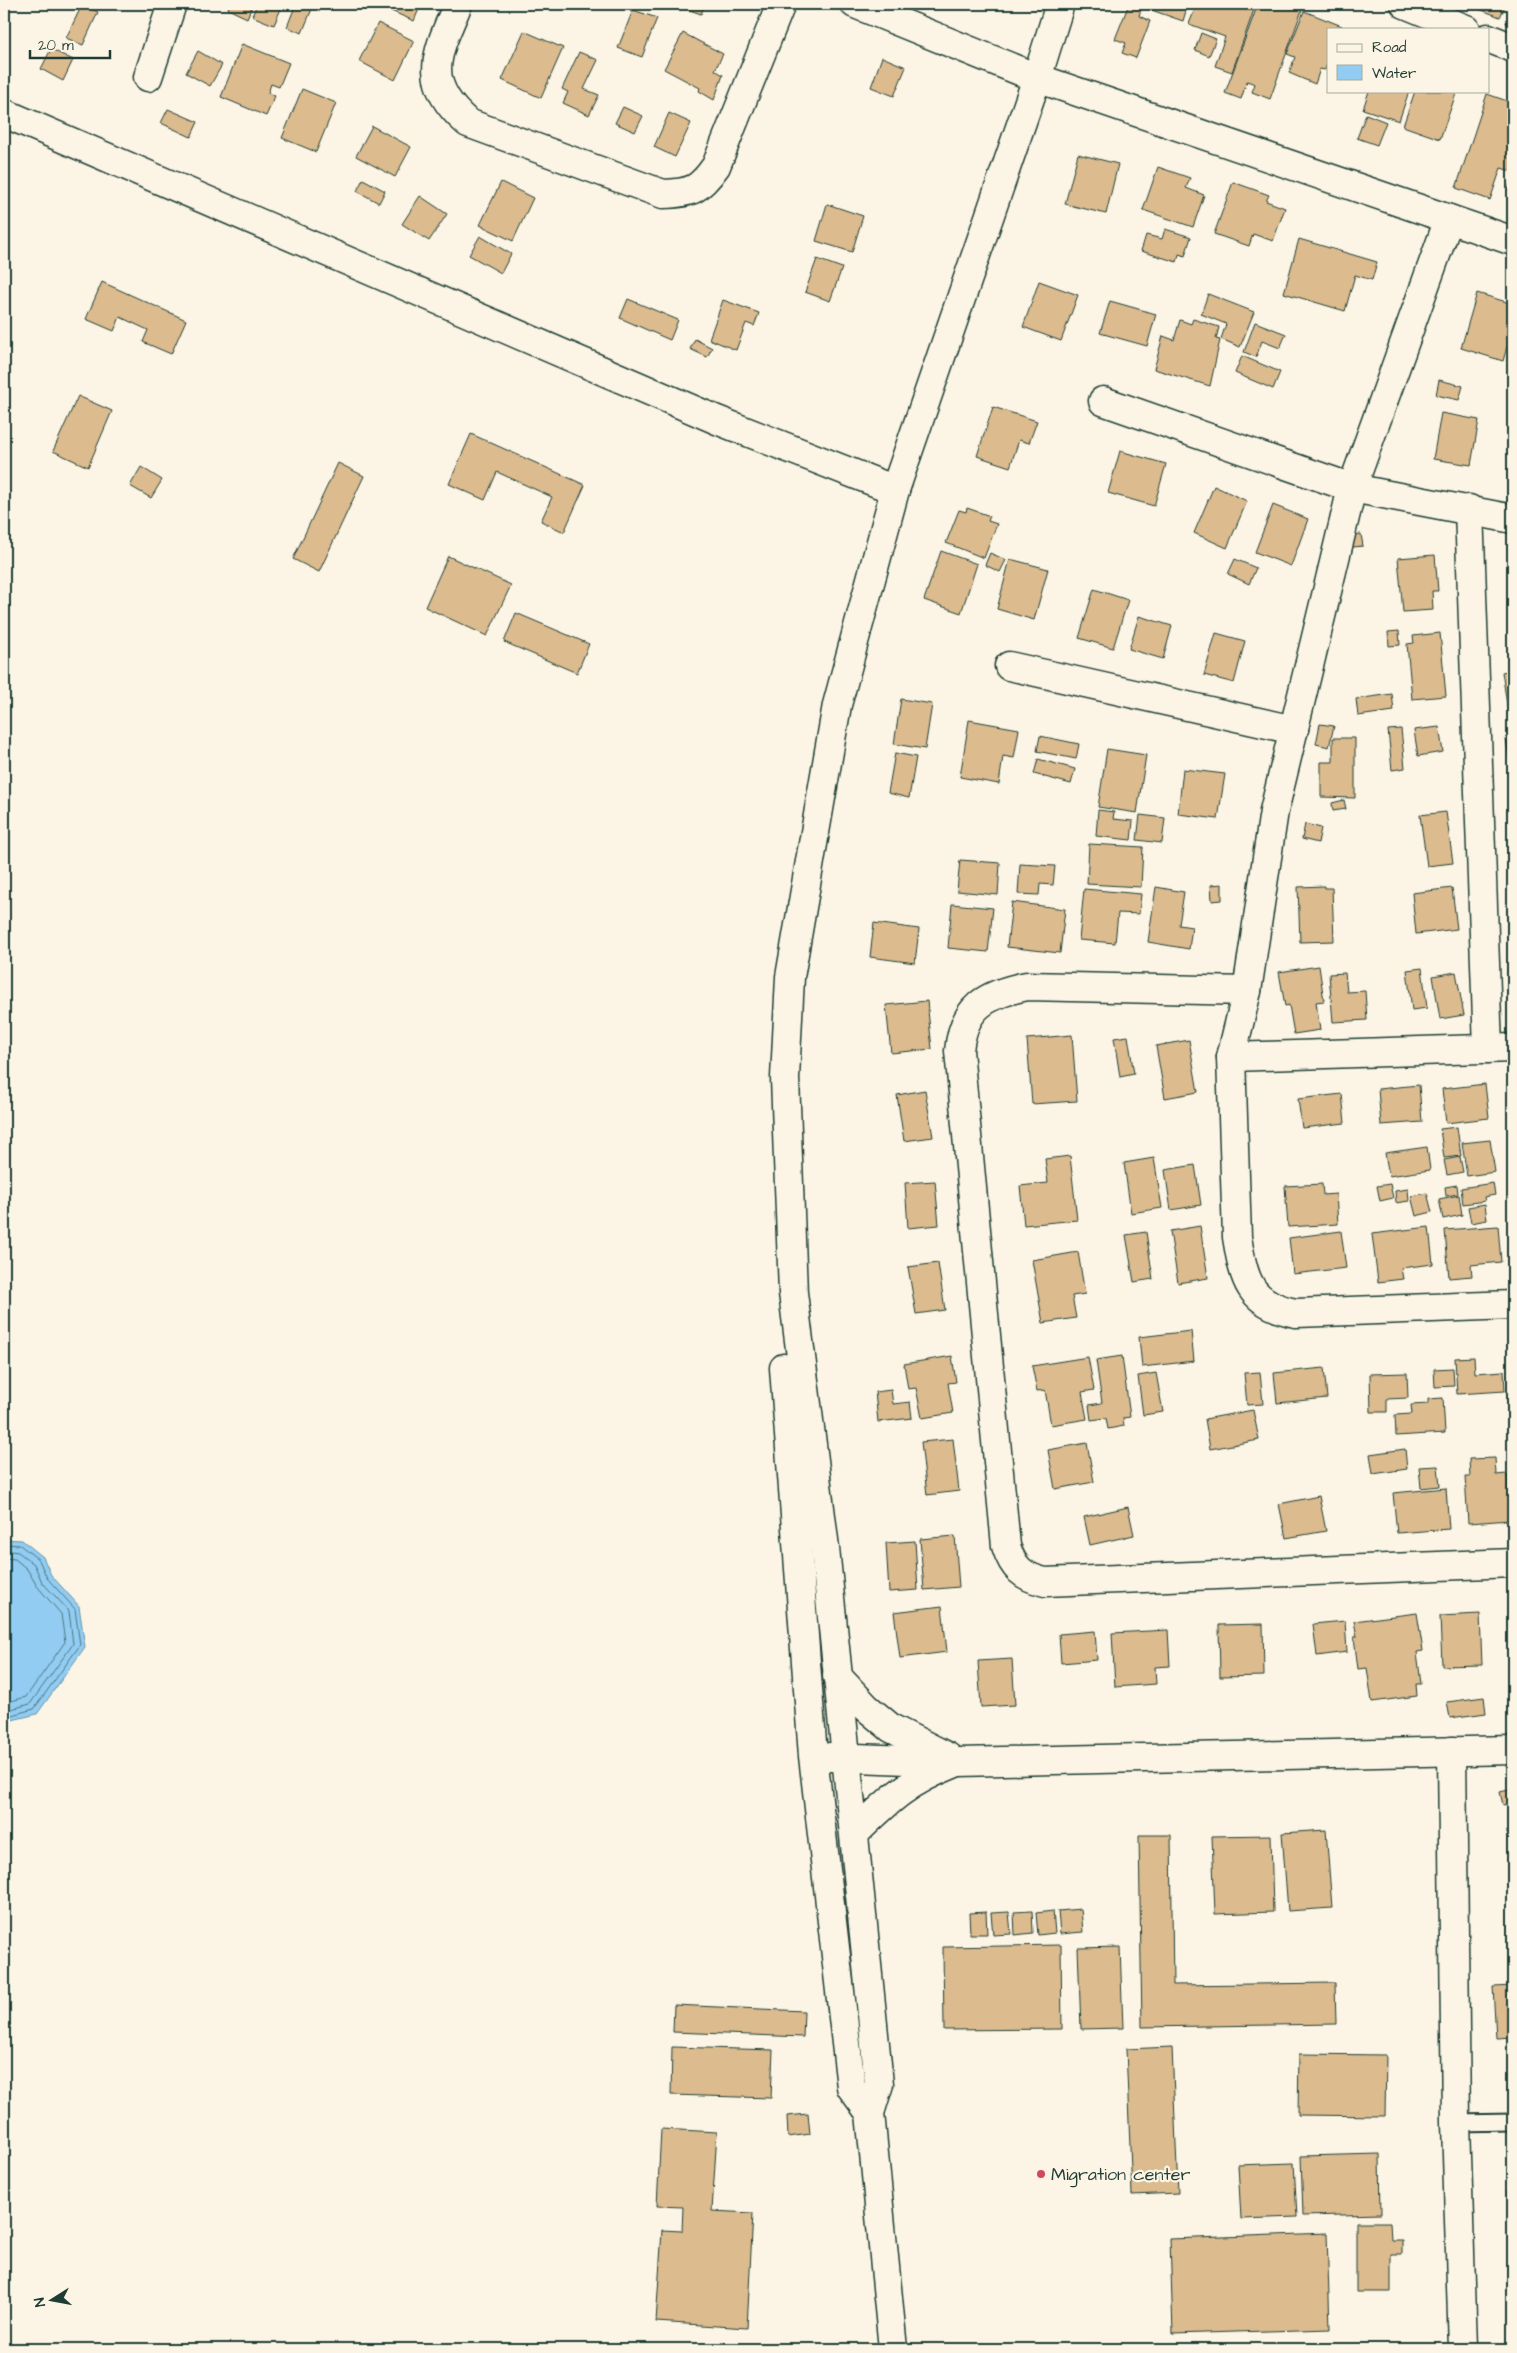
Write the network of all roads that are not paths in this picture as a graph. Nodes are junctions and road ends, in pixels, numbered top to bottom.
1 (172, 4) edge
2 (458, 4) edge
3 (781, 4) edge
4 (855, 4) edge
5 (1060, 4) edge
6 (1405, 4) edge
7 (1464, 28) edge
8 (1490, 39) edge
9 (1513, 48) edge
10 (148, 77) dead end
11 (1037, 78) junction
12 (4, 114) edge
13 (1448, 219) junction
14 (1513, 241) edge
15 (1103, 401) dead end
16 (1352, 488) junction
17 (895, 490) junction
18 (1469, 510) junction
19 (1513, 519) edge
20 (1010, 666) dead end
21 (1294, 730) junction
22 (1247, 991) junction
23 (1501, 1048) edge
24 (1231, 1056) junction
25 (793, 1293) junction
26 (1513, 1305) edge
27 (1513, 1563) edge
28 (838, 1676) junction
29 (1513, 1750) edge
30 (1452, 1751) junction
31 (813, 1756) junction
32 (847, 1758) junction
33 (959, 1762) junction
34 (855, 1833) junction
35 (870, 2113) junction
36 (1513, 2122) edge
37 (1456, 2123) junction
38 (892, 2349) edge
39 (1463, 2349) edge

1 - 10 street
2 - 3 street
4 - 11 street
5 - 11 street
6 - 7 street
8 - 9 street
11 - 13 street
11 - 17 street
12 - 17 street
13 - 14 street
13 - 16 street
15 - 16 street
16 - 18 street
16 - 21 street
17 - 25 street
18 - 19 street
18 - 23 street
20 - 21 street
21 - 22 street
22 - 24 street
22 - 27 street
23 - 24 street
24 - 26 street
25 - 28 street
25 - 31 street
28 - 32 street
28 - 33 street
29 - 30 street
30 - 33 street
30 - 37 street
31 - 32 street
31 - 35 street
32 - 33 street
32 - 34 street
33 - 34 street
34 - 35 street
35 - 38 street
36 - 37 lane
37 - 39 street

